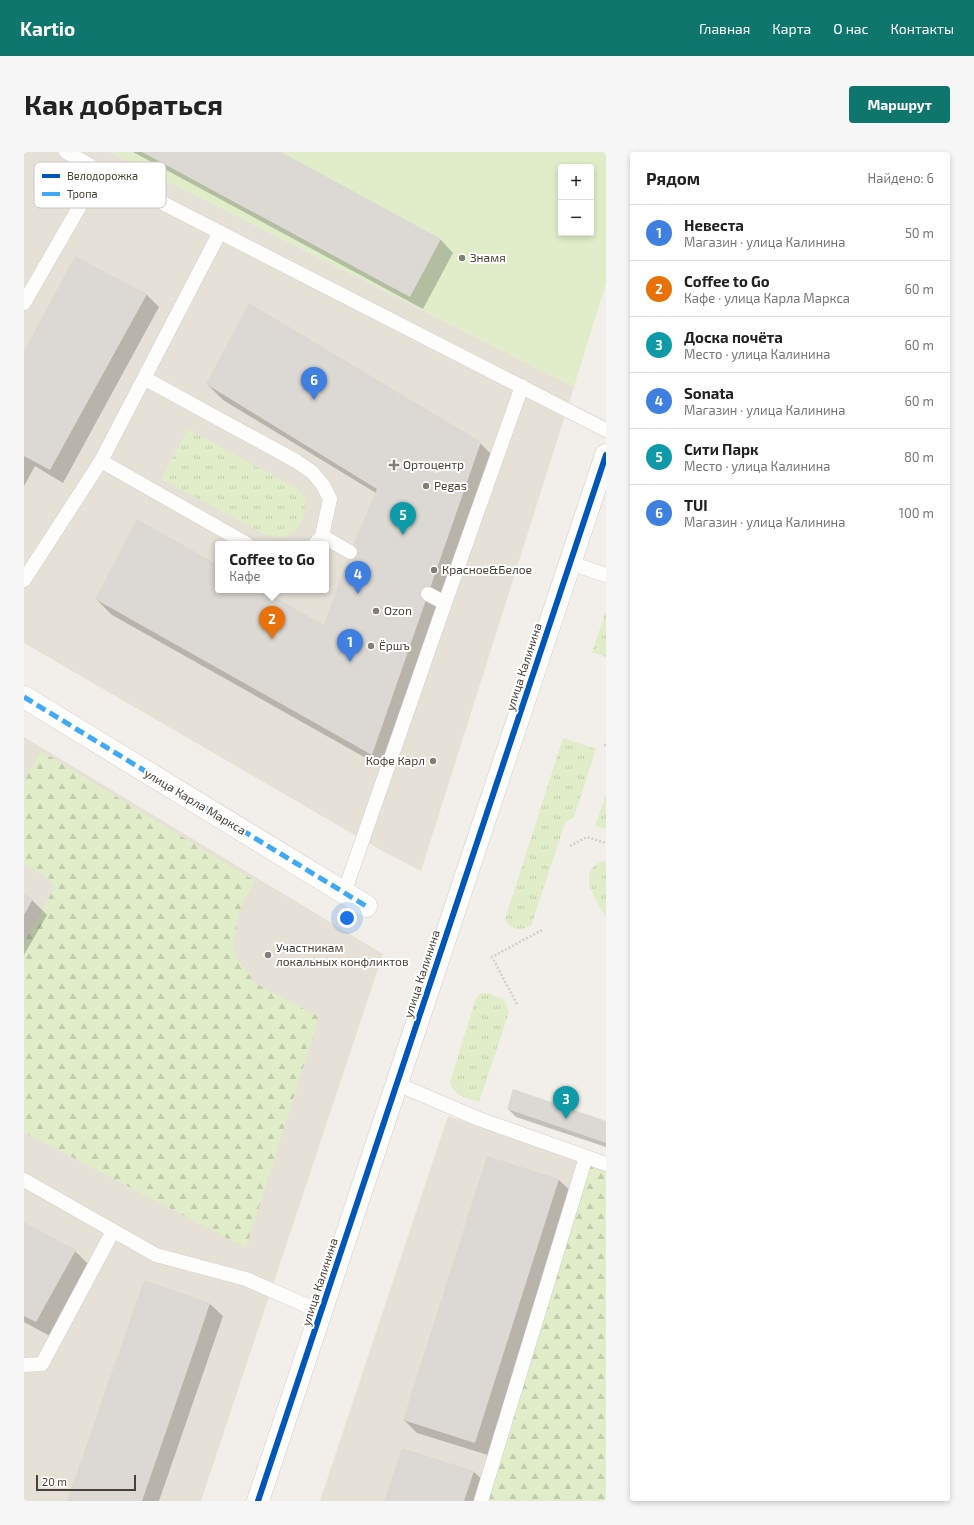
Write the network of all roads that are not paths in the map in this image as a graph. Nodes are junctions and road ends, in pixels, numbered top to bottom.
1 (66, 152) edge
2 (84, 162) edge
3 (166, 205) edge
4 (79, 208) edge
5 (220, 232) junction
6 (24, 303) edge
7 (144, 378) junction
8 (522, 386) junction
9 (606, 430) edge
10 (606, 455) edge
11 (100, 462) junction
12 (318, 540) edge
13 (242, 541) edge
14 (329, 544) edge
15 (350, 552) dead end
16 (570, 563) junction
17 (606, 575) edge
18 (24, 580) edge
19 (428, 594) dead end
20 (445, 603) junction
21 (24, 697) edge
22 (344, 893) junction
23 (366, 906) dead end
24 (397, 1084) junction
25 (586, 1157) junction
26 (606, 1164) edge
27 (24, 1180) edge
28 (113, 1231) junction
29 (321, 1312) junction
30 (24, 1365) edge
31 (258, 1501) edge
32 (481, 1501) edge

1 - 2 lane
3 - 5 lane
4 - 6 lane
5 - 7 lane
5 - 8 lane
7 - 11 lane
7 - 12 lane
8 - 9 lane
8 - 20 lane
10 - 16 street, улица Калинина
11 - 13 lane
11 - 18 lane
14 - 15 lane
16 - 17 lane
16 - 24 street, улица Калинина
19 - 20 lane
20 - 22 lane
21 - 22 street, улица Карла Маркса
22 - 23 street, улица Карла Маркса
24 - 25 lane
24 - 29 street, улица Калинина
25 - 26 lane
25 - 32 lane
27 - 28 lane
28 - 29 lane
28 - 30 lane
29 - 31 street, улица Калинина

